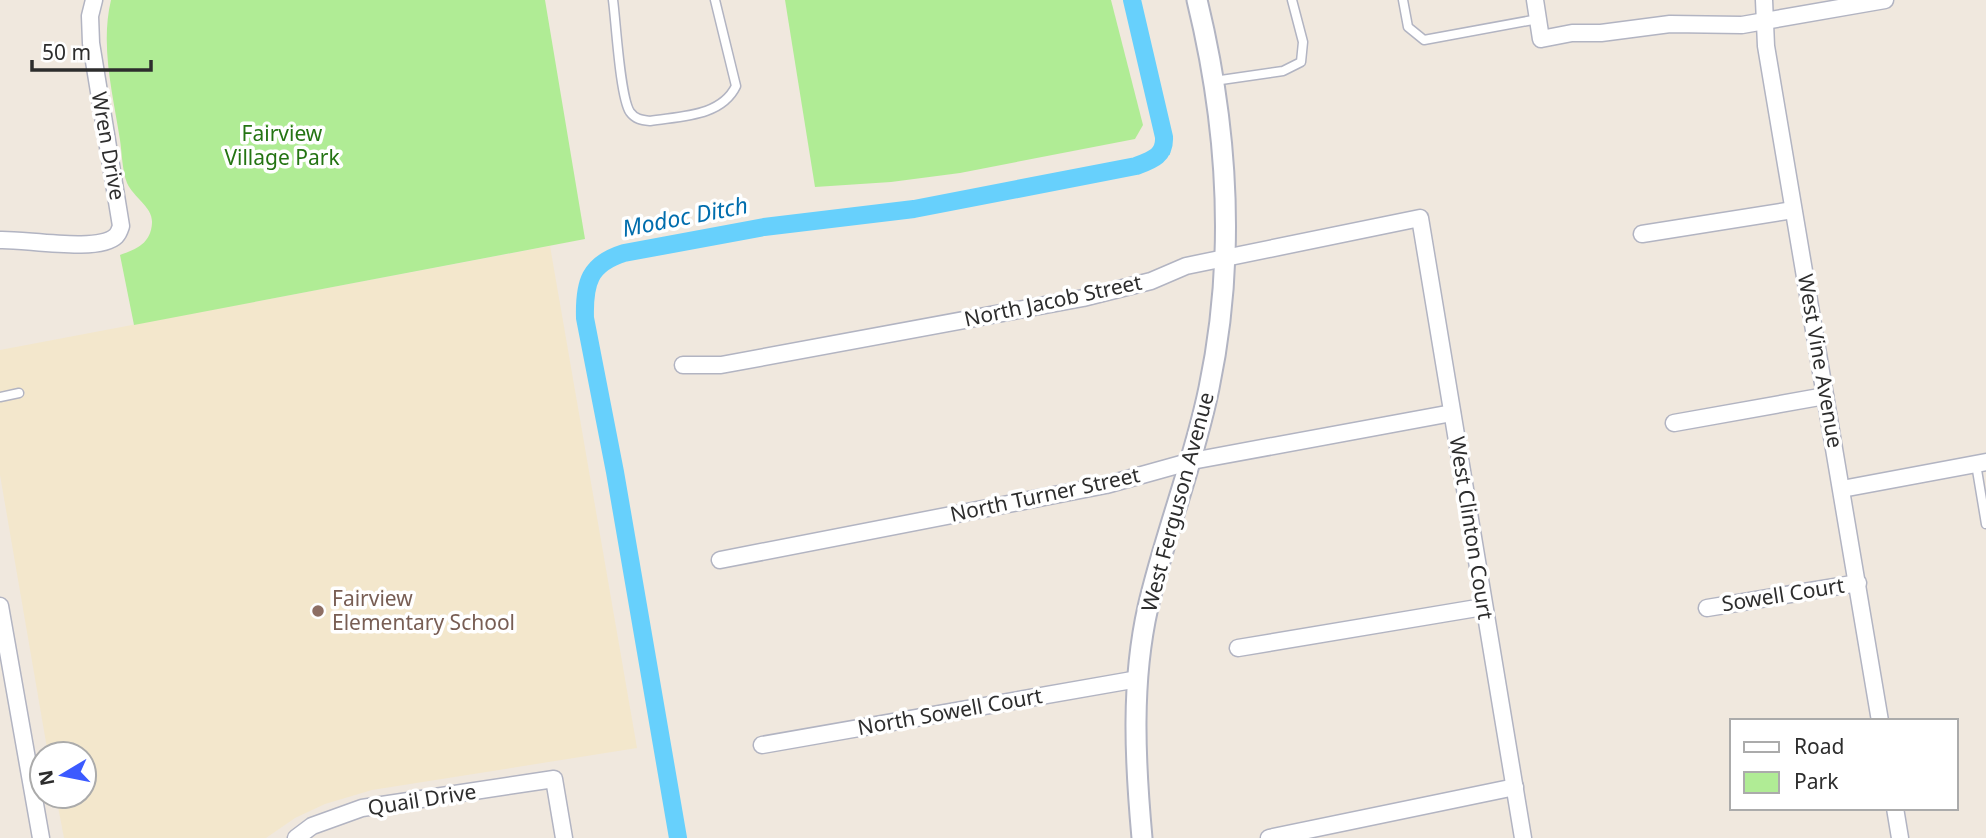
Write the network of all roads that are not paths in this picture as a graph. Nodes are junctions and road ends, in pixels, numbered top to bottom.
1 (94, 0) edge
2 (613, 0) edge
3 (715, 0) edge
4 (1197, 0) edge
5 (1293, 0) edge
6 (1403, 0) edge
7 (1535, 0) edge
8 (1764, 0) edge
9 (1885, 0) edge
10 (1538, 19) junction
11 (1765, 22) junction
12 (1214, 81) junction
13 (1793, 209) junction
14 (1420, 218) joint
15 (1642, 234) dead end
16 (0, 240) edge
17 (1225, 258) junction
18 (683, 365) dead end
19 (19, 393) dead end
20 (1825, 396) junction
21 (0, 397) edge
22 (1452, 414) junction
23 (1674, 423) dead end
24 (1192, 461) junction
25 (1981, 463) edge
26 (1842, 489) junction
27 (1986, 524) edge
28 (720, 560) dead end
29 (1858, 583) junction
30 (0, 606) edge
31 (1483, 607) junction
32 (1707, 608) dead end
33 (1238, 648) dead end
34 (1138, 679) junction
35 (1880, 719) edge
36 (762, 745) dead end
37 (1515, 787) junction
38 (1895, 810) edge
39 (1279, 837) edge
40 (41, 838) edge
41 (296, 838) edge
42 (564, 838) edge
43 (1142, 838) edge
44 (1523, 838) edge
45 (1900, 838) edge

1 - 16 street, Wren Drive
2 - 3 lane
4 - 12 street, West Ferguson Avenue
5 - 12 lane
6 - 10 lane
7 - 10 street
8 - 11 street, West Vine Avenue
9 - 11 street
10 - 11 street
11 - 13 street, West Vine Avenue
12 - 17 street, West Ferguson Avenue
13 - 15 street
13 - 20 street, West Vine Avenue
14 - 17 street, North Jacob Street
14 - 22 street, West Clinton Court
17 - 18 street, North Jacob Street
17 - 24 street, West Ferguson Avenue
19 - 21 lane
20 - 23 street
20 - 26 street, West Vine Avenue
22 - 24 street, North Turner Street
22 - 31 street, West Clinton Court
24 - 28 street, North Turner Street
24 - 34 street, West Ferguson Avenue
25 - 26 street
25 - 27 lane
26 - 29 street, West Vine Avenue
29 - 32 street, Sowell Court
29 - 35 street, West Vine Avenue
30 - 40 street
31 - 33 street
31 - 37 street, West Clinton Court
34 - 36 street, North Sowell Court
34 - 43 street, West Ferguson Avenue
37 - 39 street
37 - 44 street, West Clinton Court
38 - 45 street
41 - 42 street, Quail Drive

